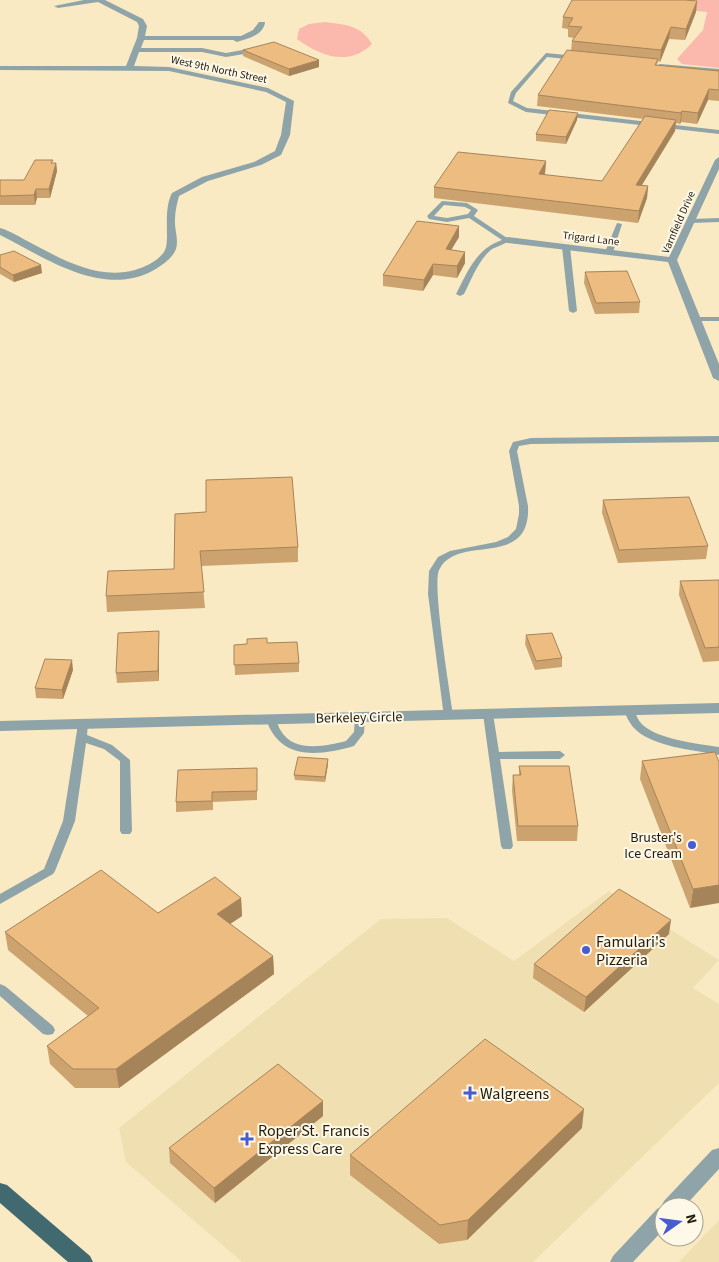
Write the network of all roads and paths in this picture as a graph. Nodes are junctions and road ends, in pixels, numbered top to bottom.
1 (99, 0) edge
2 (58, 6) dead end
3 (262, 24) dead end
4 (141, 38) junction
5 (246, 38) junction
6 (259, 49) edge
7 (136, 50) junction
8 (202, 50) junction
9 (584, 59) edge
10 (651, 65) edge
11 (0, 68) edge
12 (129, 68) junction
13 (719, 71) edge
14 (719, 132) edge
15 (719, 160) edge
16 (716, 176) edge
17 (470, 216) junction
18 (692, 220) junction
19 (719, 220) edge
20 (619, 224) edge
21 (0, 231) edge
22 (507, 240) junction
23 (566, 247) junction
24 (609, 252) junction
25 (672, 260) junction
26 (460, 294) dead end
27 (573, 311) dead end
28 (696, 319) junction
29 (719, 319) edge
30 (719, 378) edge
31 (719, 439) edge
32 (719, 708) edge
33 (629, 710) junction
34 (448, 714) junction
35 (488, 714) junction
36 (360, 717) junction
37 (271, 719) junction
38 (0, 726) edge
39 (82, 731) junction
40 (719, 750) edge
41 (560, 755) dead end
42 (494, 756) junction
43 (126, 831) dead end
44 (507, 846) dead end
45 (0, 900) edge
46 (0, 990) edge
47 (48, 1030) dead end
48 (719, 1156) edge
49 (0, 1191) edge
50 (680, 1197) edge
51 (654, 1226) edge
52 (83, 1262) edge
53 (620, 1262) edge

1 - 2 street
1 - 4 street
3 - 5 street
4 - 5 street
4 - 7 street
5 - 8 street
6 - 8 street
7 - 8 street
7 - 12 street
9 - 14 lane
10 - 13 lane
11 - 12 street, West 9th North Street
12 - 21 street, West 9th North Street
15 - 16 street, Varnfield Drive
16 - 18 street, Varnfield Drive
17 - 17 lane
17 - 22 lane
18 - 19 lane
18 - 25 street, Varnfield Drive
20 - 24 lane
22 - 23 street, Trigard Lane
22 - 26 lane
23 - 24 street, Trigard Lane
23 - 27 lane
24 - 25 street, Trigard Lane
25 - 28 street, Varnfield Drive
28 - 29 lane
28 - 30 street, Varnfield Drive
31 - 34 lane
32 - 33 street, Berkeley Circle
33 - 35 street, Berkeley Circle
33 - 40 lane
34 - 35 street, Berkeley Circle
34 - 36 street, Berkeley Circle
35 - 42 lane
36 - 37 street, Berkeley Circle
36 - 37 lane
37 - 39 street, Berkeley Circle
38 - 39 street, Berkeley Circle
39 - 43 lane
39 - 45 lane
41 - 42 lane
42 - 44 lane
46 - 47 lane
48 - 50 street
49 - 52 main road
51 - 53 street

